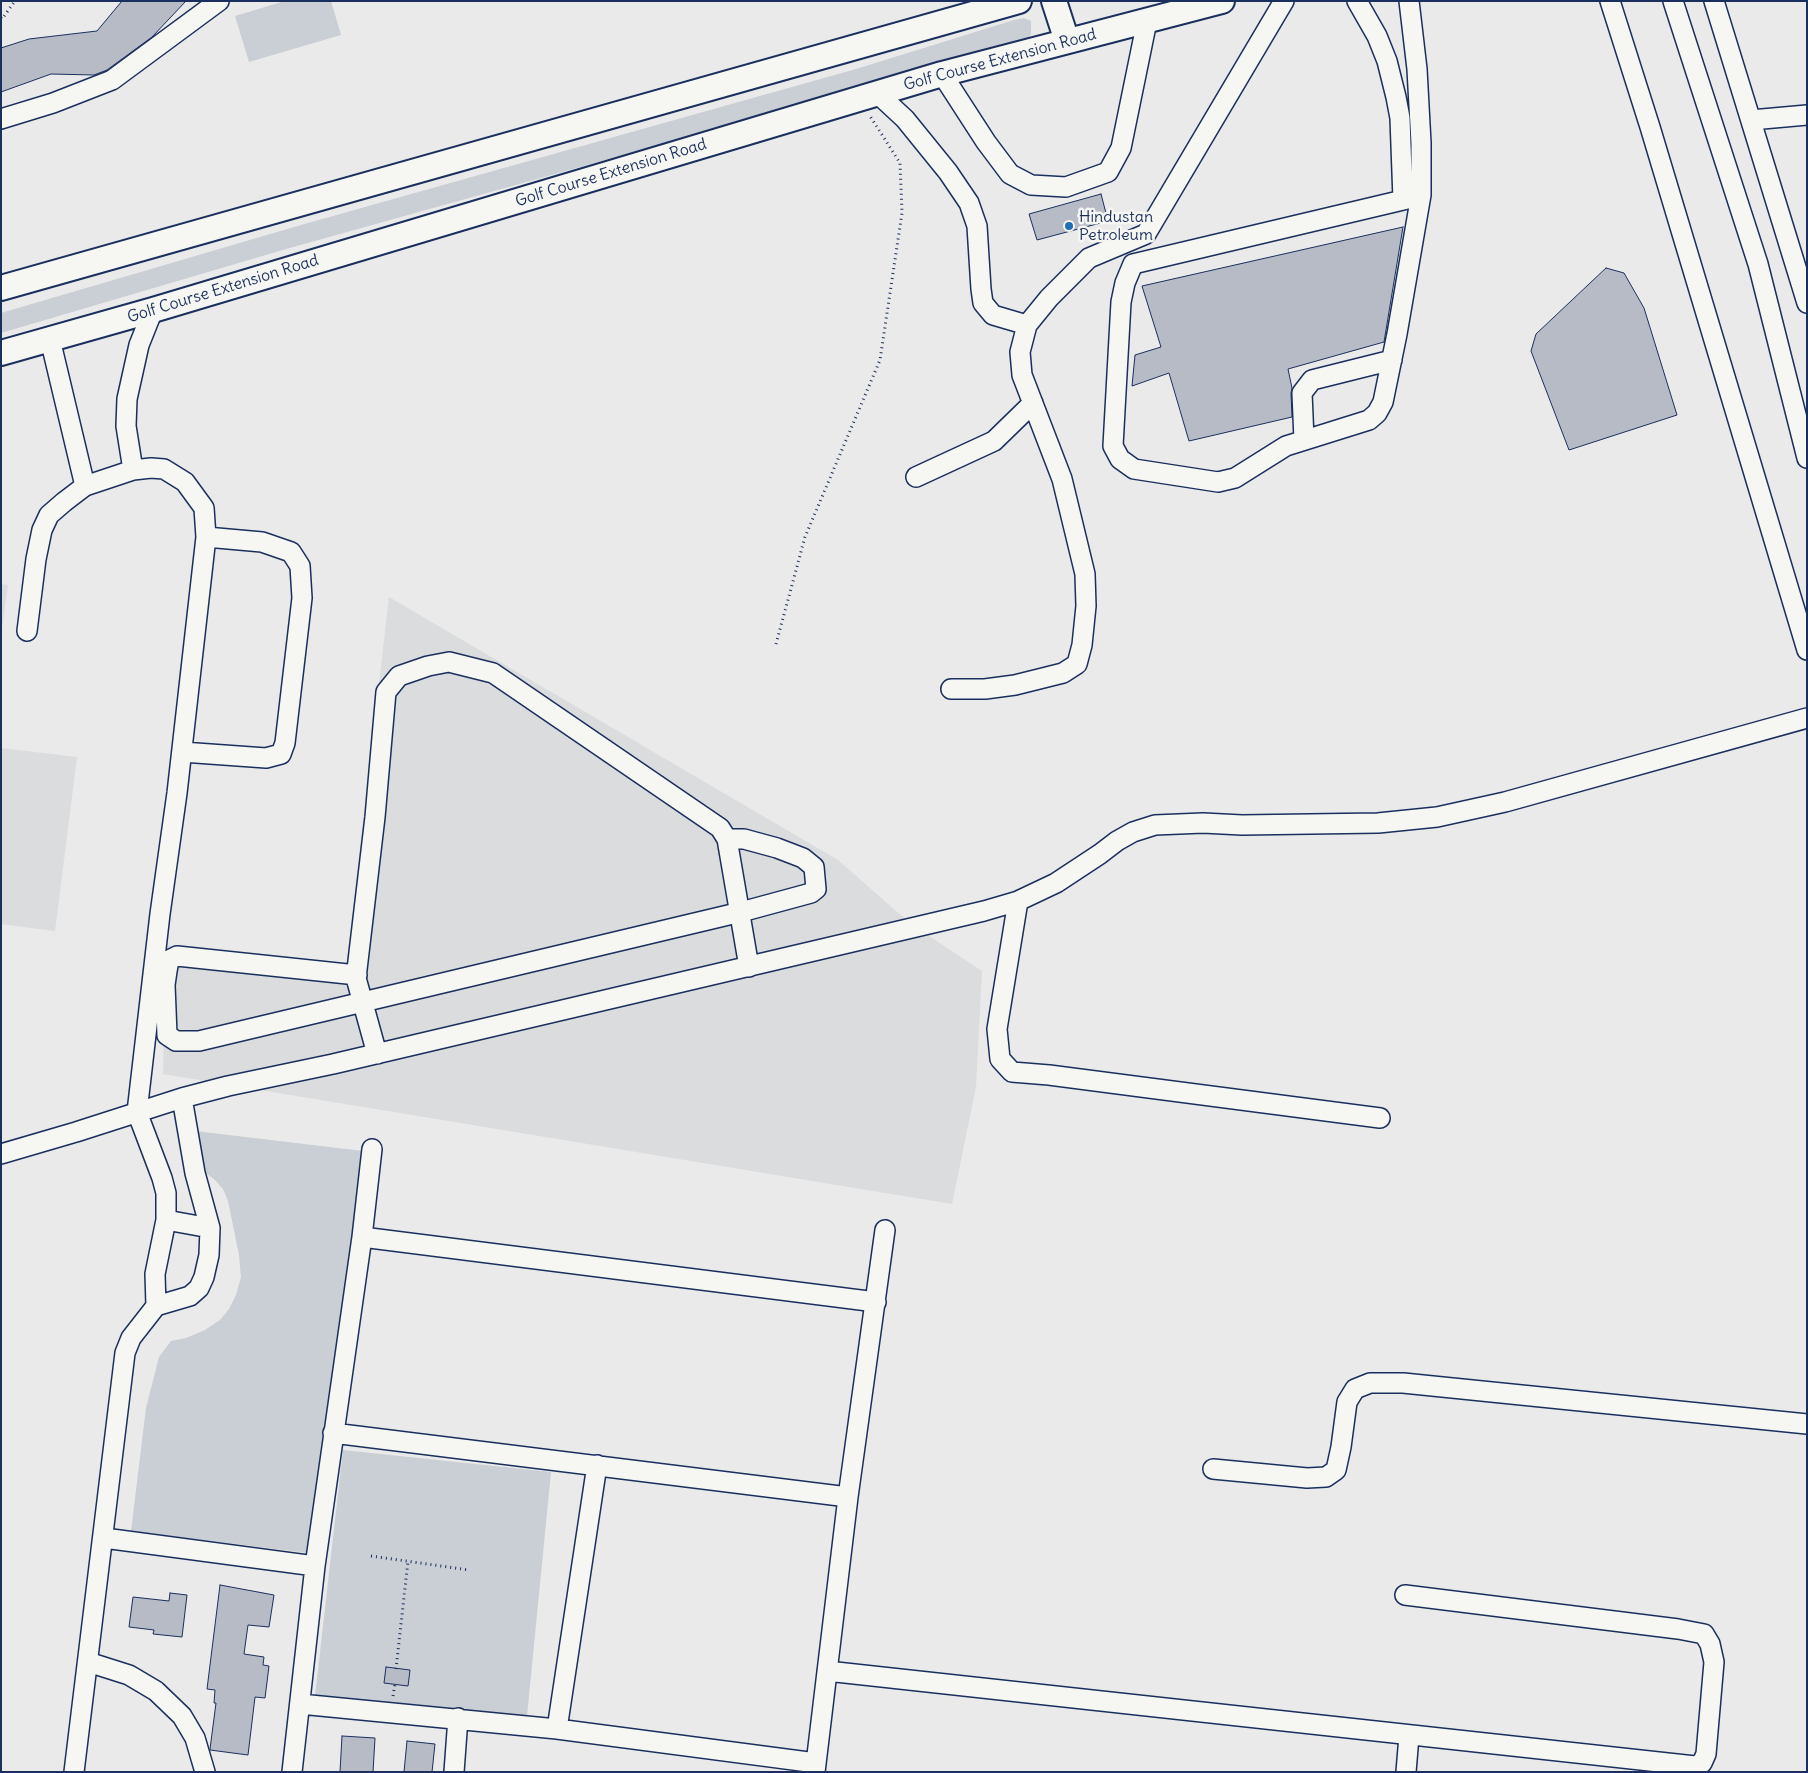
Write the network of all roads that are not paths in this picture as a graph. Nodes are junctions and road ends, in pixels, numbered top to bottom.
1 (220, 1) edge
2 (1019, 1) edge
3 (1054, 1) edge
4 (1222, 1) edge
5 (1284, 1) edge
6 (1357, 1) edge
7 (1409, 1) edge
8 (1610, 1) edge
9 (1673, 1) edge
10 (1714, 1) edge
11 (1147, 21) junction
12 (1067, 42) junction
13 (942, 74) junction
14 (868, 96) junction
15 (1807, 115) edge
16 (1, 118) edge
17 (1751, 120) junction
18 (1412, 198) junction
19 (1800, 254) edge
20 (1, 288) edge
21 (1807, 303) edge
22 (154, 310) junction
23 (1027, 326) junction
24 (50, 339) junction
25 (1, 353) edge
26 (1392, 360) junction
27 (1033, 403) junction
28 (1304, 440) junction
29 (1806, 453) edge
30 (133, 470) junction
31 (916, 477) dead end
32 (85, 486) junction
33 (206, 537) junction
34 (27, 631) dead end
35 (1807, 650) edge
36 (951, 689) dead end
37 (1807, 718) edge
38 (182, 752) junction
39 (728, 839) junction
40 (1018, 901) junction
41 (741, 912) junction
42 (749, 967) junction
43 (357, 975) junction
44 (362, 1001) junction
45 (377, 1054) junction
46 (182, 1098) junction
47 (137, 1112) junction
48 (1380, 1118) dead end
49 (372, 1149) dead end
50 (1, 1154) edge
51 (166, 1220) junction
52 (210, 1228) junction
53 (885, 1230) dead end
54 (362, 1237) junction
55 (876, 1302) junction
56 (156, 1306) junction
57 (1807, 1424) edge
58 (333, 1433) junction
59 (597, 1465) junction
60 (1213, 1470) dead end
61 (848, 1497) junction
62 (104, 1538) junction
63 (314, 1566) junction
64 (1405, 1594) dead end
65 (88, 1662) junction
66 (827, 1671) junction
67 (300, 1704) junction
68 (458, 1718) junction
69 (557, 1729) junction
70 (1409, 1736) junction
71 (815, 1768) edge
72 (74, 1772) edge
73 (205, 1772) edge
74 (292, 1772) edge
75 (454, 1772) edge
76 (1406, 1772) edge

1 - 16 street
2 - 20 main road
3 - 12 main road
4 - 11 main road, Golf Course Extension Road
5 - 23 street
6 - 18 street
7 - 18 street
8 - 35 street
9 - 29 street
10 - 17 street
11 - 12 main road, Golf Course Extension Road
11 - 13 street
12 - 13 main road, Golf Course Extension Road
13 - 14 main road, Golf Course Extension Road
14 - 22 main road, Golf Course Extension Road
14 - 23 street
15 - 17 street
17 - 19 street
18 - 26 street
18 - 28 street
19 - 21 street
22 - 24 main road, Golf Course Extension Road
22 - 30 street
23 - 27 street
24 - 25 main road, Golf Course Extension Road
24 - 32 street
26 - 28 street
26 - 28 street
27 - 31 street
27 - 36 street
30 - 32 street
30 - 33 street
32 - 34 street
33 - 38 street
33 - 38 street
37 - 40 street
38 - 47 street
39 - 41 street
39 - 41 street
39 - 43 street
40 - 42 street
40 - 48 street
41 - 42 street
41 - 44 street
42 - 45 street
43 - 44 street
43 - 44 street
44 - 45 street
45 - 46 street
46 - 47 street
46 - 52 street
47 - 50 street
47 - 51 street
49 - 54 street
51 - 52 street
51 - 56 street
52 - 56 street
53 - 55 street
54 - 55 street
54 - 58 street
55 - 61 street
56 - 62 street
57 - 60 street
58 - 59 street
58 - 63 street
59 - 61 street
59 - 69 street
61 - 66 street
62 - 63 street
62 - 65 street
63 - 67 street
64 - 70 street
65 - 72 street
65 - 73 street
66 - 70 street
66 - 71 street
67 - 68 street
67 - 74 street
68 - 69 street
68 - 75 street
69 - 71 street
70 - 76 street

